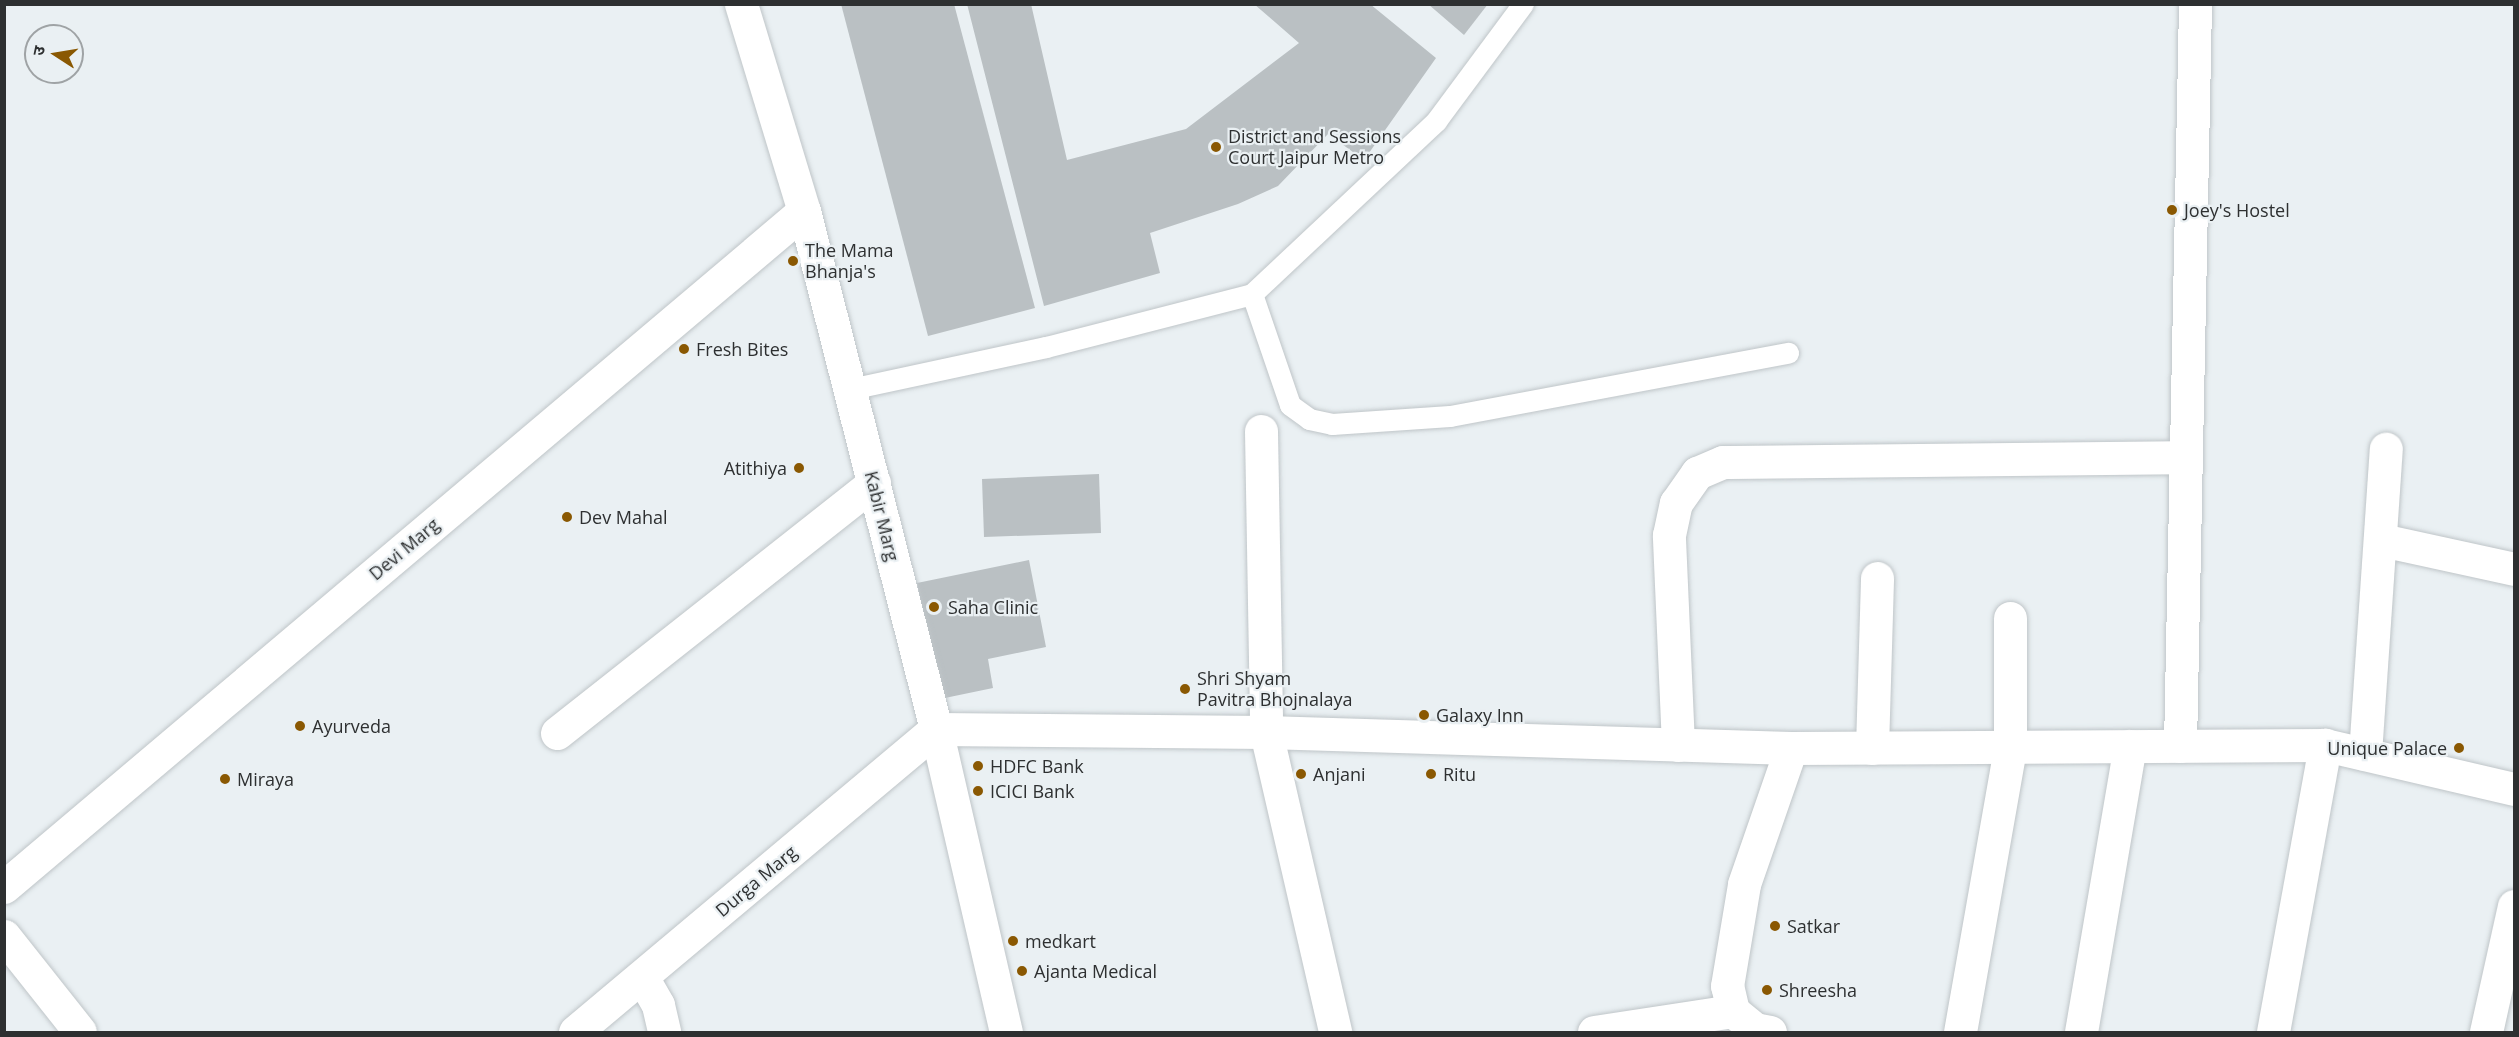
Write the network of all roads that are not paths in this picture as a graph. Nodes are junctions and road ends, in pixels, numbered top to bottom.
1 (741, 4) edge
2 (1523, 4) edge
3 (2195, 4) edge
4 (804, 211) junction
5 (1252, 294) junction
6 (1788, 353) dead end
7 (850, 389) junction
8 (1262, 432) dead end
9 (2386, 449) dead end
10 (2184, 457) junction
11 (874, 483) junction
12 (2381, 540) junction
13 (2514, 569) edge
14 (1877, 578) dead end
15 (2010, 618) dead end
16 (936, 729) junction
17 (1266, 732) junction
18 (557, 734) dead end
19 (1678, 745) junction
20 (2325, 745) junction
21 (2130, 746) junction
22 (2180, 746) junction
23 (1872, 747) junction
24 (2010, 747) junction
25 (1791, 748) junction
26 (2366, 754) junction
27 (2514, 789) edge
28 (4, 887) edge
29 (2514, 906) edge
30 (4, 936) edge
31 (642, 977) junction
32 (1733, 1011) junction
33 (1657, 1028) edge
34 (80, 1032) edge
35 (575, 1032) edge
36 (664, 1032) edge
37 (1006, 1032) edge
38 (1335, 1032) edge
39 (1594, 1032) edge
40 (1770, 1032) edge
41 (1960, 1032) edge
42 (2081, 1032) edge
43 (2273, 1032) edge
44 (2486, 1032) edge

1 - 4 street, Kabir Marg
2 - 5 lane
3 - 10 street
4 - 7 street, Kabir Marg
4 - 28 street, Devi Marg
5 - 6 lane
5 - 7 lane
7 - 11 street, Kabir Marg
8 - 17 street
9 - 12 street
10 - 19 street
10 - 22 street
11 - 16 street, Kabir Marg
11 - 18 street
12 - 13 street
12 - 26 street
14 - 23 street
15 - 24 street
16 - 17 street
16 - 31 street, Durga Marg
16 - 37 street, Kabir Marg
17 - 19 street
17 - 38 street
19 - 25 street
20 - 22 street
20 - 26 street
20 - 43 street
21 - 22 street
21 - 24 street
21 - 42 street
23 - 24 street
23 - 25 street
24 - 41 street
25 - 32 street
26 - 27 street
29 - 44 street
30 - 34 street
31 - 35 street, Durga Marg
31 - 36 street
32 - 33 street
32 - 40 street
33 - 39 street

